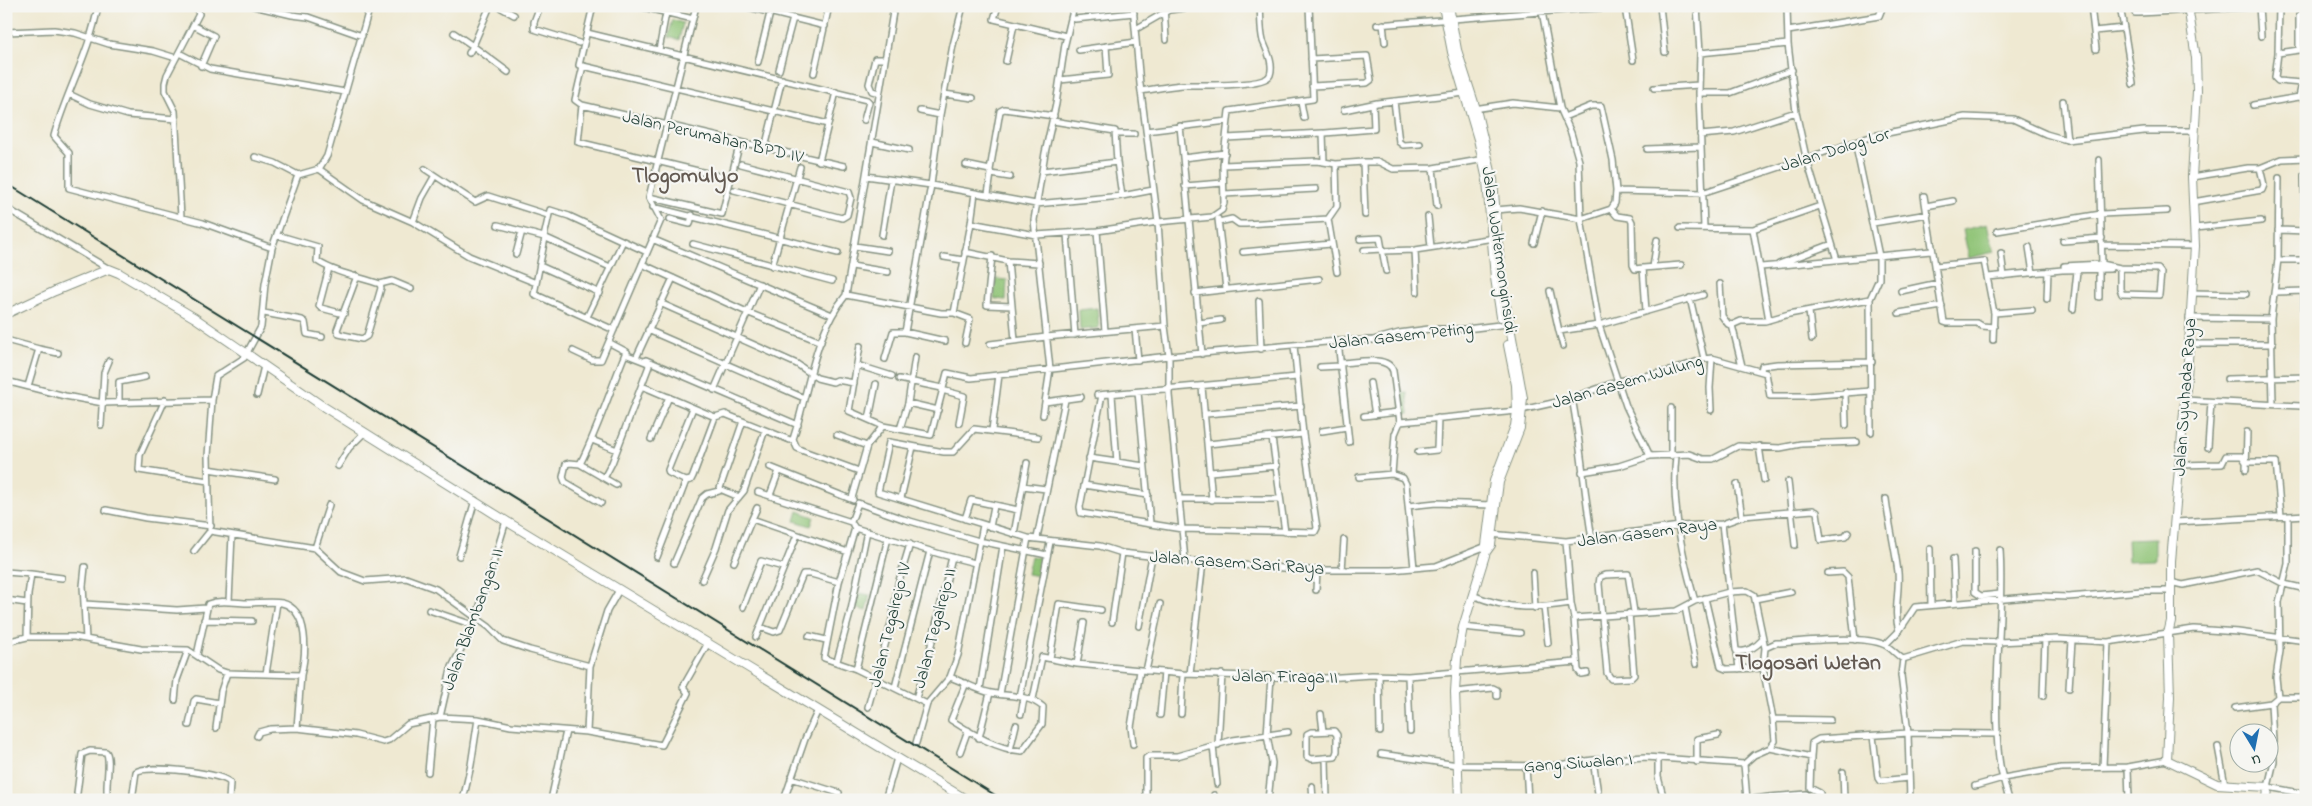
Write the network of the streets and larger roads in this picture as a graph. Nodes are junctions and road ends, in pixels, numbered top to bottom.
1 (98, 6) edge
2 (196, 6) edge
3 (254, 6) edge
4 (370, 6) edge
5 (490, 6) edge
6 (498, 6) edge
7 (540, 6) edge
8 (593, 6) edge
9 (639, 6) edge
10 (696, 6) edge
11 (744, 6) edge
12 (829, 6) edge
13 (956, 6) edge
14 (998, 6) edge
15 (1074, 6) edge
16 (1133, 6) edge
17 (1156, 6) edge
18 (1200, 6) edge
19 (1260, 6) edge
20 (1309, 6) edge
21 (1443, 6) edge
22 (1449, 6) edge
23 (1643, 6) edge
24 (1660, 6) edge
25 (1697, 6) edge
26 (1787, 6) edge
27 (1883, 6) edge
28 (2091, 6) edge
29 (2259, 6) edge
30 (2267, 6) edge
31 (2278, 6) edge
32 (963, 7) edge
33 (1579, 7) edge
34 (1625, 7) edge
35 (1602, 8) edge
36 (2120, 8) edge
37 (2188, 8) edge
38 (893, 9) edge
39 (1165, 9) edge
40 (1541, 9) edge
41 (666, 13) junction
42 (770, 13) junction
43 (1134, 13) junction
44 (2303, 13) edge
45 (514, 15) dead end
46 (793, 18) junction
47 (1447, 18) junction
48 (693, 20) junction
49 (1075, 20) dead end
50 (1384, 24) junction
51 (193, 25) junction
52 (1014, 25) junction
53 (1377, 25) dead end
54 (824, 26) junction
55 (2124, 28) junction
56 (1136, 29) junction
57 (1788, 31) junction
58 (2094, 31) junction
59 (6, 32) edge
60 (454, 33) dead end
61 (587, 33) junction
62 (362, 36) junction
63 (1066, 36) junction
64 (2261, 36) dead end
65 (90, 38) junction
66 (1166, 40) dead end
67 (1136, 42) junction
68 (1386, 42) dead end
69 (579, 43) dead end
70 (1788, 44) junction
71 (473, 46) junction
72 (1106, 46) junction
73 (2096, 49) dead end
74 (658, 50) junction
75 (1079, 50) dead end
76 (1665, 52) dead end
77 (468, 53) dead end
78 (1700, 53) junction
79 (2278, 53) junction
80 (177, 55) junction
81 (684, 56) junction
82 (882, 58) junction
83 (1311, 59) junction
84 (1633, 60) dead end
85 (758, 62) dead end
86 (1006, 62) dead end
87 (201, 66) junction
88 (583, 66) junction
89 (779, 70) dead end
90 (1792, 70) junction
91 (508, 72) dead end
92 (814, 73) dead end
93 (782, 79) junction
94 (1060, 80) junction
95 (2133, 84) dead end
96 (1699, 85) junction
97 (1312, 86) junction
98 (676, 88) junction
99 (1654, 88) dead end
100 (1141, 91) junction
101 (345, 92) junction
102 (836, 92) junction
103 (877, 93) junction
104 (1467, 93) junction
105 (69, 94) junction
106 (944, 94) junction
107 (1699, 94) junction
108 (2299, 97) junction
109 (972, 98) dead end
110 (2306, 99) edge
111 (1394, 101) junction
112 (2062, 101) dead end
113 (1301, 102) junction
114 (1373, 104) junction
115 (582, 105) junction
116 (2253, 105) dead end
117 (1560, 108) junction
118 (1344, 110) dead end
119 (1473, 110) junction
120 (774, 111) junction
121 (920, 111) dead end
122 (1796, 112) junction
123 (940, 115) junction
124 (1564, 117) junction
125 (1053, 118) junction
126 (1304, 118) dead end
127 (176, 119) junction
128 (864, 120) dead end
129 (1227, 121) junction
130 (828, 124) junction
131 (667, 125) junction
132 (1180, 126) junction
133 (1146, 130) junction
134 (2195, 131) junction
135 (1325, 133) dead end
136 (1116, 134) junction
137 (1134, 134) dead end
138 (1700, 135) junction
139 (1226, 138) junction
140 (2068, 140) junction
141 (740, 142) junction
142 (872, 142) junction
143 (1854, 142) junction
144 (1420, 144) dead end
145 (1700, 147) junction
146 (765, 148) junction
147 (909, 150) dead end
148 (1648, 150) dead end
149 (1225, 153) junction
150 (255, 157) dead end
151 (1806, 157) junction
152 (1183, 158) junction
153 (2306, 158) edge
154 (1485, 159) junction
155 (2099, 160) dead end
156 (657, 161) junction
157 (819, 161) junction
158 (1117, 162) junction
159 (1324, 162) junction
160 (1363, 162) junction
161 (741, 164) dead end
162 (1336, 164) junction
163 (966, 165) dead end
164 (1224, 165) junction
165 (800, 166) dead end
166 (844, 166) dead end
167 (1433, 168) junction
168 (2260, 168) junction
169 (319, 169) junction
170 (425, 169) dead end
171 (1042, 171) junction
172 (990, 172) junction
173 (2306, 173) edge
174 (298, 175) junction
175 (866, 176) junction
176 (434, 177) junction
177 (1010, 177) dead end
178 (2192, 177) junction
179 (2279, 178) dead end
180 (732, 179) junction
181 (796, 179) junction
182 (891, 180) junction
183 (1223, 183) junction
184 (931, 185) junction
185 (1185, 186) junction
186 (1316, 189) dead end
187 (734, 190) dead end
188 (1153, 190) junction
189 (1616, 191) junction
190 (975, 192) junction
191 (1702, 193) junction
192 (988, 194) junction
193 (1224, 194) junction
194 (1122, 196) junction
195 (1924, 196) dead end
196 (649, 197) junction
197 (1953, 201) dead end
198 (2193, 202) junction
199 (2304, 202) edge
200 (1036, 204) junction
201 (789, 205) junction
202 (652, 206) junction
203 (1437, 206) dead end
204 (1820, 206) junction
205 (1926, 206) junction
206 (6, 208) edge
207 (1611, 209) junction
208 (1493, 210) junction
209 (1542, 211) junction
210 (2167, 211) dead end
211 (549, 213) junction
212 (1928, 214) junction
213 (2101, 214) junction
214 (692, 215) junction
215 (1365, 215) dead end
216 (181, 217) junction
217 (1428, 217) dead end
218 (1328, 218) junction
219 (1581, 218) junction
220 (670, 219) dead end
221 (1188, 220) junction
222 (2261, 221) dead end
223 (413, 222) junction
224 (1158, 222) junction
225 (971, 223) junction
226 (1874, 223) junction
227 (498, 225) dead end
228 (1680, 228) dead end
229 (1704, 228) junction
230 (1752, 228) junction
231 (2195, 228) junction
232 (2278, 230) junction
233 (2305, 230) edge
234 (522, 231) junction
235 (1096, 231) junction
236 (1997, 231) dead end
237 (1067, 234) junction
238 (276, 235) junction
239 (882, 235) dead end
240 (1036, 235) junction
241 (544, 237) junction
242 (780, 238) junction
243 (1494, 238) junction
244 (2102, 238) junction
245 (652, 239) junction
246 (1360, 239) dead end
247 (1657, 240) dead end
248 (623, 241) junction
249 (2063, 241) dead end
250 (1534, 243) dead end
251 (693, 244) dead end
252 (1331, 244) junction
253 (1832, 244) junction
254 (2102, 245) junction
255 (855, 246) junction
256 (2195, 246) junction
257 (1431, 247) junction
258 (2029, 247) dead end
259 (272, 248) junction
260 (1364, 250) dead end
261 (1383, 250) junction
262 (1414, 250) junction
263 (888, 251) dead end
264 (1931, 251) junction
265 (647, 252) junction
266 (838, 252) dead end
267 (965, 252) junction
268 (1242, 252) dead end
269 (2001, 253) dead end
270 (516, 254) dead end
271 (992, 256) junction
272 (1879, 256) junction
273 (944, 257) dead end
274 (963, 260) junction
275 (1837, 260) junction
276 (2278, 260) junction
277 (2306, 260) edge
278 (1008, 261) junction
279 (1039, 263) junction
280 (642, 264) junction
281 (2102, 264) junction
282 (1681, 265) dead end
283 (1775, 265) junction
284 (540, 266) junction
285 (772, 266) junction
286 (852, 266) junction
287 (1936, 266) junction
288 (2064, 266) dead end
289 (610, 267) junction
290 (1653, 267) junction
291 (1761, 267) junction
292 (329, 268) junction
293 (1643, 268) junction
294 (2120, 268) junction
295 (109, 269) junction
296 (2110, 269) dead end
297 (2099, 270) junction
298 (1386, 271) dead end
299 (2048, 271) junction
300 (2077, 271) junction
301 (888, 272) dead end
302 (1336, 272) dead end
303 (2033, 273) junction
304 (356, 276) junction
305 (2004, 276) junction
306 (1988, 277) junction
307 (673, 278) junction
308 (1319, 279) dead end
309 (832, 281) dead end
310 (536, 283) junction
311 (380, 284) junction
312 (760, 284) junction
313 (1720, 284) dead end
314 (1938, 284) junction
315 (411, 289) dead end
316 (1226, 289) junction
317 (1550, 291) dead end
318 (1901, 291) dead end
319 (2305, 291) edge
320 (1417, 292) dead end
321 (2275, 292) junction
322 (600, 293) junction
323 (1195, 293) junction
324 (2191, 293) junction
325 (2246, 294) dead end
326 (846, 295) junction
327 (1703, 295) dead end
328 (2099, 297) dead end
329 (1690, 298) junction
330 (1870, 299) junction
331 (2047, 300) dead end
332 (1259, 302) dead end
333 (660, 303) junction
334 (910, 306) junction
335 (1012, 306) junction
336 (1942, 306) junction
337 (2073, 309) dead end
338 (2032, 310) dead end
339 (1646, 311) junction
340 (1809, 311) junction
341 (264, 313) junction
342 (749, 313) junction
343 (954, 313) junction
344 (1899, 313) dead end
345 (1994, 313) junction
346 (6, 314) edge
347 (344, 314) junction
348 (832, 315) junction
349 (587, 318) junction
350 (2190, 318) junction
351 (2305, 318) edge
352 (2272, 319) junction
353 (1222, 320) dead end
354 (1769, 320) junction
355 (1199, 323) junction
356 (1505, 324) junction
357 (1599, 325) junction
358 (1732, 325) junction
359 (1165, 326) junction
360 (1994, 327) junction
361 (1134, 328) junction
362 (614, 330) junction
363 (648, 330) junction
364 (1105, 331) junction
365 (1559, 331) junction
366 (905, 332) junction
367 (1076, 335) junction
368 (322, 337) dead end
369 (1046, 337) junction
370 (738, 338) junction
371 (1812, 339) dead end
372 (6, 340) edge
373 (1015, 340) junction
374 (1993, 340) dead end
375 (945, 341) dead end
376 (1338, 341) junction
377 (821, 342) junction
378 (965, 342) dead end
379 (610, 343) junction
380 (990, 344) dead end
381 (2189, 344) junction
382 (2273, 344) junction
383 (860, 346) dead end
384 (1294, 346) junction
385 (1563, 346) dead end
386 (2305, 347) edge
387 (39, 349) junction
388 (1261, 349) junction
389 (573, 352) dead end
390 (58, 353) dead end
391 (626, 353) junction
392 (247, 354) junction
393 (1202, 354) junction
394 (637, 356) junction
395 (1169, 356) junction
396 (915, 357) dead end
397 (1712, 358) junction
398 (885, 359) dead end
399 (1704, 359) junction
400 (1138, 360) junction
401 (109, 361) dead end
402 (1872, 362) junction
403 (725, 364) junction
404 (856, 365) junction
405 (1340, 365) junction
406 (264, 366) junction
407 (1742, 366) junction
408 (1320, 367) dead end
409 (1050, 369) junction
410 (1761, 371) junction
411 (812, 374) junction
412 (892, 376) dead end
413 (999, 376) junction
414 (145, 377) dead end
415 (1297, 377) junction
416 (2274, 378) junction
417 (2305, 378) edge
418 (2227, 379) dead end
419 (899, 380) dead end
420 (6, 381) edge
421 (911, 381) junction
422 (1619, 381) junction
423 (854, 383) junction
424 (1370, 383) dead end
425 (876, 384) dead end
426 (28, 386) junction
427 (642, 386) junction
428 (1202, 387) junction
429 (942, 389) junction
430 (714, 390) junction
431 (1169, 390) junction
432 (1871, 391) junction
433 (1138, 392) junction
434 (1845, 392) junction
435 (257, 395) dead end
436 (1112, 395) junction
437 (669, 397) junction
438 (1081, 397) dead end
439 (804, 398) junction
440 (1572, 398) junction
441 (165, 400) junction
442 (212, 400) junction
443 (1065, 400) junction
444 (2184, 400) junction
445 (119, 402) junction
446 (1045, 402) junction
447 (2212, 402) junction
448 (103, 403) junction
449 (908, 403) junction
450 (2273, 403) junction
451 (1300, 406) junction
452 (2301, 406) dead end
453 (693, 408) junction
454 (1671, 408) dead end
455 (938, 410) junction
456 (1520, 410) junction
457 (1711, 410) dead end
458 (1398, 412) junction
459 (1206, 414) junction
460 (1043, 415) dead end
461 (1374, 415) junction
462 (1364, 416) dead end
463 (715, 417) junction
464 (1438, 418) junction
465 (869, 419) junction
466 (743, 421) junction
467 (1400, 422) junction
468 (959, 423) dead end
469 (798, 425) junction
470 (1846, 425) dead end
471 (101, 426) dead end
472 (882, 426) junction
473 (1347, 427) junction
474 (900, 429) junction
475 (765, 430) junction
476 (992, 430) junction
477 (1322, 431) dead end
478 (1871, 432) dead end
479 (2247, 432) dead end
480 (362, 434) junction
481 (1303, 434) junction
482 (837, 435) dead end
483 (1038, 437) dead end
484 (651, 438) dead end
485 (1272, 438) junction
486 (794, 439) junction
487 (592, 440) junction
488 (1349, 442) dead end
489 (1857, 442) dead end
490 (1208, 444) junction
491 (867, 446) junction
492 (1759, 446) junction
493 (2208, 446) dead end
494 (913, 447) junction
495 (617, 450) junction
496 (1418, 452) dead end
497 (1650, 456) junction
498 (1673, 456) junction
499 (1089, 458) junction
500 (1117, 462) junction
501 (2246, 462) junction
502 (1027, 463) dead end
503 (580, 464) junction
504 (2179, 464) junction
505 (338, 466) dead end
506 (770, 466) dead end
507 (1144, 466) junction
508 (1277, 466) junction
509 (208, 469) junction
510 (2246, 470) dead end
511 (779, 471) junction
512 (859, 471) junction
513 (1210, 472) junction
514 (1582, 472) junction
515 (1392, 474) junction
516 (604, 478) junction
517 (1359, 478) dead end
518 (275, 479) dead end
519 (1764, 480) dead end
520 (208, 481) junction
521 (686, 481) junction
522 (1788, 482) dead end
523 (1737, 484) dead end
524 (616, 485) dead end
525 (1084, 485) junction
526 (1023, 486) junction
527 (720, 489) junction
528 (1046, 489) junction
529 (758, 492) dead end
530 (1148, 494) junction
531 (770, 495) junction
532 (739, 497) junction
533 (852, 498) junction
534 (901, 498) junction
535 (1180, 499) junction
536 (1280, 499) junction
537 (1886, 499) dead end
538 (474, 500) junction
539 (1212, 500) junction
540 (601, 503) dead end
541 (858, 503) junction
542 (329, 505) dead end
543 (994, 506) junction
544 (1408, 506) junction
545 (1491, 506) junction
546 (757, 508) dead end
547 (106, 510) dead end
548 (1018, 510) junction
549 (1791, 513) junction
550 (2306, 515) edge
551 (2281, 516) junction
552 (1742, 517) junction
553 (2288, 517) junction
554 (752, 519) junction
555 (966, 519) junction
556 (506, 521) junction
557 (851, 522) junction
558 (2175, 522) junction
559 (1150, 523) junction
560 (1722, 524) junction
561 (983, 525) junction
562 (1680, 526) junction
563 (990, 527) junction
564 (855, 528) junction
565 (210, 529) junction
566 (1182, 529) junction
567 (867, 531) junction
568 (1286, 532) junction
569 (1848, 533) dead end
570 (1014, 534) junction
571 (1490, 534) junction
572 (232, 535) junction
573 (797, 535) junction
574 (888, 538) junction
575 (1028, 538) junction
576 (1036, 538) junction
577 (1592, 539) junction
578 (1344, 540) dead end
579 (979, 541) junction
580 (1566, 541) junction
581 (1050, 542) junction
582 (910, 544) junction
583 (1795, 545) dead end
584 (1003, 546) junction
585 (316, 548) junction
586 (1488, 548) junction
587 (1930, 549) dead end
588 (1026, 550) junction
589 (2000, 550) dead end
590 (194, 551) dead end
591 (930, 551) junction
592 (1975, 551) dead end
593 (848, 552) junction
594 (1122, 553) junction
595 (1047, 555) junction
596 (460, 556) dead end
597 (1152, 556) junction
598 (657, 557) dead end
599 (952, 557) junction
600 (1953, 559) dead end
601 (1186, 560) junction
602 (734, 562) dead end
603 (1203, 562) junction
604 (674, 563) dead end
605 (976, 563) junction
606 (85, 567) dead end
607 (784, 567) junction
608 (1414, 568) junction
609 (1342, 570) junction
610 (6, 572) edge
611 (1317, 573) junction
612 (1533, 573) dead end
613 (1828, 573) dead end
614 (31, 574) junction
615 (62, 578) dead end
616 (702, 580) dead end
617 (838, 582) junction
618 (2170, 586) junction
619 (2283, 586) junction
620 (2306, 589) edge
621 (619, 590) junction
622 (1316, 590) dead end
623 (1729, 592) junction
624 (1791, 592) dead end
625 (1472, 595) junction
626 (2000, 597) junction
627 (1705, 598) junction
628 (1755, 599) junction
629 (6, 600) edge
630 (229, 601) junction
631 (1695, 601) junction
632 (1955, 602) junction
633 (27, 603) junction
634 (277, 603) junction
635 (1570, 603) junction
636 (1931, 603) junction
637 (85, 604) junction
638 (1160, 604) dead end
639 (743, 607) dead end
640 (1544, 607) junction
641 (1685, 607) junction
642 (206, 608) junction
643 (1535, 608) junction
644 (429, 610) dead end
645 (1101, 610) dead end
646 (1631, 612) junction
647 (1602, 616) junction
648 (1574, 618) junction
649 (476, 619) junction
650 (204, 620) junction
651 (252, 621) dead end
652 (1112, 622) dead end
653 (1084, 623) dead end
654 (473, 625) junction
655 (1139, 626) dead end
656 (1463, 626) junction
657 (1898, 626) junction
658 (760, 627) junction
659 (1520, 633) dead end
660 (2168, 634) junction
661 (808, 636) dead end
662 (27, 637) junction
663 (2279, 637) junction
664 (756, 638) dead end
665 (86, 639) junction
666 (2045, 639) junction
667 (826, 640) junction
668 (1855, 640) junction
669 (2072, 641) junction
670 (2306, 641) edge
671 (6, 642) edge
672 (1998, 642) junction
673 (2108, 642) junction
674 (708, 643) junction
675 (1548, 643) dead end
676 (1763, 644) junction
677 (1884, 645) junction
678 (188, 650) junction
679 (1737, 652) junction
680 (197, 655) junction
681 (1050, 658) junction
682 (1903, 659) junction
683 (837, 661) junction
684 (1577, 662) junction
685 (1077, 664) junction
686 (1696, 664) dead end
687 (590, 666) junction
688 (1739, 668) junction
689 (1763, 668) junction
690 (856, 669) junction
691 (1143, 671) junction
692 (1164, 672) junction
693 (1456, 672) junction
694 (227, 673) junction
695 (266, 674) junction
696 (1183, 674) junction
697 (1190, 674) junction
698 (1222, 674) junction
699 (1587, 674) dead end
700 (301, 675) junction
701 (1379, 675) junction
702 (1408, 676) junction
703 (950, 677) junction
704 (1271, 677) junction
705 (874, 678) junction
706 (966, 683) junction
707 (895, 687) junction
708 (2069, 688) dead end
709 (980, 689) junction
710 (1455, 692) junction
711 (990, 693) junction
712 (1000, 694) junction
713 (1497, 696) dead end
714 (2043, 696) dead end
715 (1022, 697) junction
716 (2278, 697) junction
717 (2306, 697) edge
718 (916, 698) junction
719 (1033, 699) junction
720 (175, 700) dead end
721 (219, 703) junction
722 (2271, 703) junction
723 (927, 704) junction
724 (868, 706) dead end
725 (2235, 708) dead end
726 (818, 710) junction
727 (1021, 714) dead end
728 (1181, 714) dead end
729 (1321, 714) dead end
730 (1160, 715) dead end
731 (440, 717) junction
732 (433, 718) junction
733 (478, 719) junction
734 (1773, 719) junction
735 (1830, 720) dead end
736 (189, 725) dead end
737 (1016, 725) dead end
738 (216, 728) dead end
739 (297, 728) junction
740 (968, 730) junction
741 (566, 731) junction
742 (1410, 731) dead end
743 (587, 732) junction
744 (1288, 732) dead end
745 (1323, 732) junction
746 (1380, 732) dead end
747 (1908, 733) junction
748 (1998, 734) junction
749 (1267, 735) junction
750 (1718, 735) dead end
751 (257, 736) dead end
752 (1873, 736) junction
753 (979, 738) junction
754 (916, 743) dead end
755 (1132, 744) dead end
756 (1215, 745) junction
757 (2218, 747) dead end
758 (1770, 748) junction
759 (1010, 750) junction
760 (960, 752) dead end
761 (1381, 754) dead end
762 (1811, 757) junction
763 (897, 758) junction
764 (1326, 759) junction
765 (1658, 759) junction
766 (1593, 760) junction
767 (2167, 760) junction
768 (1697, 762) junction
769 (1744, 764) junction
770 (1458, 765) junction
771 (1526, 766) junction
772 (2104, 767) junction
773 (2128, 767) junction
774 (428, 772) dead end
775 (1843, 772) dead end
776 (791, 778) junction
777 (1908, 778) junction
778 (2003, 778) junction
779 (1217, 784) dead end
780 (2225, 785) junction
781 (1312, 786) dead end
782 (1975, 786) dead end
783 (2268, 787) junction
784 (77, 793) dead end
785 (839, 793) dead end
786 (1806, 794) dead end
787 (2306, 794) edge
788 (784, 799) edge
789 (1769, 799) edge
790 (108, 800) edge
791 (132, 800) edge
792 (229, 800) edge
793 (462, 800) edge
794 (551, 800) edge
795 (792, 800) edge
796 (885, 800) edge
797 (967, 800) edge
798 (1147, 800) edge
799 (1268, 800) edge
800 (1313, 800) edge
801 (1327, 800) edge
802 (1459, 800) edge
803 (1528, 800) edge
804 (1599, 800) edge
805 (1664, 800) edge
806 (1748, 800) edge
807 (1820, 800) edge
808 (1844, 800) edge
809 (1910, 800) edge
810 (2009, 800) edge
811 (2129, 800) edge
812 (2267, 800) edge

1 - 65 street
2 - 51 street
3 - 62 street
4 - 62 street
5 - 71 street
6 - 45 street
7 - 69 street
8 - 61 street
9 - 41 street
10 - 48 street
11 - 42 street
12 - 54 street
13 - 32 street
14 - 52 street
15 - 63 street
16 - 43 street
17 - 39 street
18 - 39 street
19 - 100 street
20 - 83 street
21 - 47 street, Jalan Woltermonginsidi
22 - 47 street, Jalan Woltermonginsidi
23 - 34 street
24 - 76 street
25 - 78 street
26 - 57 street
27 - 57 street
28 - 58 street
29 - 30 street
29 - 37 street
29 - 64 street
31 - 79 street
32 - 106 street
33 - 35 street
33 - 40 street
34 - 35 street
34 - 84 street
36 - 37 street
36 - 55 street
37 - 134 street, Jalan Syuhada Raya
38 - 82 street
39 - 56 street
39 - 66 street
40 - 47 street
40 - 117 street
41 - 48 street
41 - 74 street
42 - 46 street
42 - 85 street
43 - 49 street
43 - 56 street
44 - 79 street
46 - 54 street
46 - 89 street
47 - 50 street
47 - 104 street, Jalan Woltermonginsidi
48 - 81 street
50 - 53 street
50 - 68 street
51 - 80 street
51 - 87 street
52 - 63 street
52 - 86 street
54 - 92 street
55 - 58 street
55 - 95 street
56 - 67 street
57 - 70 street
58 - 73 street
59 - 65 street
60 - 71 street
61 - 74 street
61 - 88 street
62 - 101 street
63 - 94 street
65 - 80 street
65 - 105 street
67 - 72 street
67 - 100 street
70 - 78 street
70 - 90 street
71 - 77 street
71 - 91 street
72 - 75 street
72 - 94 street
74 - 81 street
78 - 96 street
79 - 108 street
80 - 87 street
80 - 127 street
81 - 93 street
81 - 98 street
82 - 103 street
82 - 103 street
83 - 97 street
83 - 97 street
87 - 101 street
88 - 98 street
88 - 115 street, Jalan Perumahan BPD IV
90 - 107 street
90 - 122 street
93 - 102 street
93 - 120 street
94 - 125 street
96 - 99 street
96 - 107 street
97 - 113 street
98 - 120 street
98 - 131 street
100 - 133 street
101 - 169 street
102 - 128 street
102 - 130 street
103 - 142 street
104 - 111 street
104 - 119 street, Jalan Woltermonginsidi
105 - 127 street
105 - 216 street
106 - 109 street
106 - 123 street
107 - 138 street
108 - 110 street
108 - 116 street
111 - 114 street
111 - 144 street
112 - 140 street
113 - 126 street
113 - 129 street
114 - 118 street
114 - 135 street
115 - 131 street, Jalan Perumahan BPD IV
115 - 156 street, Jalan Perumahan BPD IV
117 - 119 street
117 - 124 street
119 - 154 street, Jalan Woltermonginsidi
120 - 130 street
120 - 146 street
121 - 123 street
122 - 138 street
122 - 151 street
123 - 184 street
124 - 189 street
124 - 219 street
125 - 136 street
125 - 171 street
125 - 172 street
127 - 216 street
129 - 132 street
129 - 139 street
130 - 157 street
131 - 141 street, Jalan Perumahan BPD IV
131 - 156 street
132 - 133 street
132 - 152 street
133 - 188 street
134 - 140 street, Jalan Dolog Lor
134 - 178 street, Jalan Syuhada Raya
136 - 137 street
136 - 158 street
138 - 145 street
139 - 149 street
139 - 159 street
140 - 143 street, Jalan Dolog Lor
141 - 146 street, Jalan Perumahan BPD IV
141 - 180 street
142 - 147 street
142 - 175 street
143 - 151 street, Jalan Dolog Lor
143 - 226 street
145 - 148 street
145 - 191 street
146 - 157 street, Jalan Perumahan BPD IV
149 - 152 street
149 - 164 street
150 - 174 street
151 - 191 street, Jalan Dolog Lor
151 - 204 street
152 - 185 street
153 - 168 street
154 - 167 street
154 - 208 street, Jalan Woltermonginsidi
155 - 213 street
156 - 180 street, Jalan Perumahan BPD IV
156 - 196 street
157 - 166 street, Jalan Perumahan BPD IV
158 - 171 street
158 - 194 street
159 - 162 street
159 - 164 street
160 - 162 street
160 - 167 street
160 - 215 street
161 - 181 street
162 - 218 street
163 - 172 street
164 - 183 street
165 - 181 street
167 - 203 street
168 - 178 street
168 - 198 street
169 - 174 street
169 - 223 street
170 - 176 street
171 - 200 street
172 - 177 street
172 - 192 street
173 - 199 street
174 - 238 street
175 - 182 street
175 - 255 street
176 - 211 street
176 - 223 street
178 - 198 street, Jalan Syuhada Raya
179 - 232 street
180 - 196 street
181 - 201 street
181 - 201 street
182 - 184 street
182 - 239 street
183 - 185 street
183 - 193 street
184 - 190 street
184 - 334 street
185 - 221 street
186 - 193 street
187 - 201 street
188 - 194 street
188 - 224 street
189 - 191 street, Jalan Dolog Lor
189 - 207 street
190 - 192 street
190 - 225 street
191 - 229 street
192 - 200 street
193 - 221 street
194 - 200 street
195 - 205 street
196 - 202 street
197 - 205 street
198 - 231 street, Jalan Syuhada Raya
199 - 233 street
200 - 240 street
201 - 242 street
202 - 214 street
202 - 245 street
204 - 230 street
204 - 253 street
205 - 212 street
206 - 295 street
207 - 219 street
207 - 293 street
208 - 209 street
208 - 243 street, Jalan Woltermonginsidi
209 - 219 street
209 - 250 street
210 - 213 street
211 - 241 street
211 - 248 street
212 - 226 street
212 - 264 street
213 - 236 street
213 - 244 street
214 - 220 street
214 - 242 street
216 - 259 street
217 - 257 street
218 - 252 street
218 - 316 street
219 - 357 street
221 - 224 street
221 - 323 street
222 - 231 street
223 - 310 street
224 - 235 street
224 - 359 street
225 - 240 street
225 - 267 street
226 - 272 street
227 - 234 street
228 - 229 street
229 - 230 street
230 - 291 street
231 - 256 street, Jalan Syuhada Raya
232 - 233 street
232 - 276 street
234 - 241 street
234 - 270 street
235 - 237 street
235 - 364 street
237 - 240 street
237 - 367 street
238 - 259 street
238 - 292 street
240 - 279 street
241 - 284 street
241 - 289 street
242 - 266 street
242 - 285 street
243 - 257 street
243 - 356 street, Jalan Woltermonginsidi
244 - 249 street
244 - 254 street
245 - 265 street
245 - 312 street
246 - 261 street
247 - 290 street
248 - 265 street
248 - 289 street
251 - 285 street
252 - 268 street
252 - 302 street
253 - 275 street
253 - 283 street
254 - 256 street
254 - 281 street
255 - 263 street
255 - 286 street
256 - 324 street, Jalan Syuhada Raya
257 - 262 street
258 - 303 street
259 - 341 street
260 - 261 street
261 - 262 street
261 - 298 street
262 - 320 street
264 - 272 street
264 - 287 street
265 - 280 street
267 - 271 street
267 - 274 street
269 - 305 street
271 - 278 street
271 - 335 street
272 - 275 street
272 - 330 street
273 - 274 street
274 - 343 street
275 - 283 street
276 - 277 street
276 - 321 street
278 - 279 street
278 - 335 street
279 - 369 street
280 - 307 street
280 - 362 street
281 - 288 street
281 - 294 street
282 - 290 street
283 - 291 street
284 - 310 street
284 - 322 street
285 - 309 street
286 - 301 street
286 - 326 street
287 - 306 street
287 - 314 street
289 - 322 street
290 - 293 street
291 - 354 street
292 - 304 street
292 - 347 street
293 - 339 street
294 - 294 street
295 - 346 street
295 - 392 street
296 - 297 street
297 - 300 street
297 - 328 street
299 - 300 street
299 - 303 street
299 - 331 street
300 - 337 street
303 - 305 street
304 - 311 street
304 - 347 street
305 - 306 street
306 - 345 street
307 - 333 street
307 - 342 street
308 - 316 street
310 - 349 street
311 - 315 street
311 - 347 street
312 - 342 street
312 - 348 street
313 - 358 street
314 - 318 street
314 - 336 street
316 - 323 street
317 - 365 street
319 - 321 street
319 - 351 street
321 - 352 street
322 - 349 street
323 - 355 street
324 - 325 street
324 - 350 street, Jalan Syuhada Raya
326 - 334 street
326 - 348 street
327 - 329 street
329 - 339 street
329 - 399 street
330 - 340 street
330 - 402 street
332 - 388 street
333 - 363 street
333 - 370 street
334 - 343 street
334 - 366 street
335 - 373 street
336 - 344 street
336 - 360 street
338 - 345 street
339 - 357 street
340 - 354 street
340 - 371 street
341 - 368 street
341 - 392 street
342 - 370 street
342 - 377 street
343 - 378 street
345 - 360 street
348 - 377 street
349 - 362 street
350 - 352 street
350 - 381 street, Jalan Syuhada Raya
351 - 386 street
352 - 382 street
353 - 355 street
354 - 358 street
355 - 393 street
356 - 376 street, Jalan Gasem Peting
356 - 456 street, Jalan Woltermonginsidi
357 - 365 street
357 - 422 street
358 - 407 street
359 - 361 street
359 - 395 street
360 - 374 street
361 - 364 street
361 - 400 street
362 - 379 street
363 - 394 street
363 - 403 street
364 - 367 street
365 - 385 street
366 - 375 street
366 - 398 street
367 - 369 street
369 - 373 street
369 - 409 street
370 - 403 street
370 - 411 street
372 - 387 street
373 - 380 street
376 - 384 street, Jalan Gasem Peting
376 - 405 street
377 - 411 street
379 - 389 street
379 - 391 street
381 - 382 street
381 - 444 street, Jalan Syuhada Raya
382 - 416 street
383 - 404 street
384 - 388 street, Jalan Gasem Peting
384 - 415 street
386 - 417 street
387 - 390 street
387 - 426 street
388 - 393 street, Jalan Gasem Peting
391 - 394 street
391 - 427 street
391 - 487 street
392 - 406 street
392 - 442 street
393 - 395 street, Jalan Gasem Peting
394 - 430 street
395 - 400 street, Jalan Gasem Peting
395 - 431 street
396 - 421 street
397 - 399 street, Jalan Gasem Wulung
397 - 407 street, Jalan Gasem Wulung
397 - 457 street
399 - 422 street, Jalan Gasem Wulung
400 - 409 street, Jalan Gasem Peting
401 - 448 street
402 - 410 street
402 - 432 street
403 - 430 street
403 - 439 street
404 - 412 street
404 - 423 street
405 - 408 street
405 - 458 street
405 - 473 street
406 - 435 street
406 - 480 street
407 - 410 street, Jalan Gasem Wulung
409 - 413 street, Jalan Gasem Peting
409 - 446 street
410 - 434 street
411 - 423 street
411 - 439 street
413 - 429 street, Jalan Gasem Peting
413 - 476 street
414 - 445 street
415 - 428 street
415 - 451 street
416 - 417 street
416 - 418 street
416 - 450 street
419 - 421 street
420 - 426 street
421 - 429 street
421 - 449 street
422 - 440 street, Jalan Gasem Wulung
422 - 497 street
423 - 465 street
424 - 461 street
425 - 465 street
426 - 448 street
427 - 437 street
427 - 495 street
428 - 431 street
428 - 459 street
429 - 455 street
429 - 468 street
430 - 469 street
431 - 433 street
431 - 535 street
432 - 434 street
432 - 478 street
433 - 436 street
433 - 507 street
434 - 470 street
436 - 499 street
436 - 500 street
437 - 453 street
437 - 484 street
438 - 443 street
439 - 469 street
440 - 456 street, Jalan Gasem Wulung
440 - 514 street
441 - 442 street
441 - 445 street
441 - 520 street
442 - 509 street
443 - 446 street
443 - 528 street
444 - 447 street
444 - 504 street, Jalan Syuhada Raya
445 - 448 street
446 - 460 street
447 - 450 street
447 - 493 street
448 - 471 street
449 - 455 street
449 - 474 street
450 - 452 street
451 - 459 street
451 - 481 street
453 - 463 street
453 - 521 street
454 - 498 street
455 - 474 street
456 - 464 street, Jalan Gasem Wulung
456 - 545 street, Jalan Woltermonginsidi
456 - 571 street, Jalan Woltermonginsidi
458 - 461 street
458 - 467 street
459 - 490 street
461 - 462 street
463 - 466 street
463 - 521 street
464 - 467 street, Jalan Gasem Wulung
464 - 496 street
465 - 472 street
466 - 475 street
466 - 527 street
467 - 515 street
469 - 486 street
472 - 474 street
472 - 491 street
473 - 477 street
473 - 488 street
475 - 486 street
475 - 532 street
476 - 483 street
476 - 494 street
479 - 501 street
480 - 505 street
480 - 538 street
481 - 485 street
481 - 568 street
482 - 491 street
485 - 490 street
485 - 508 street
486 - 512 street
487 - 495 street
487 - 503 street
489 - 492 street
490 - 513 street
491 - 512 street
492 - 498 street
492 - 519 street
494 - 534 street
494 - 534 street, Jalan Gasem Sari Raya
495 - 516 street
497 - 498 street
497 - 514 street
498 - 562 street
499 - 500 street
499 - 525 street
500 - 507 street
501 - 504 street
501 - 510 street
501 - 551 street
502 - 526 street
503 - 516 street
503 - 540 street
504 - 558 street, Jalan Syuhada Raya
506 - 511 street
507 - 530 street
508 - 513 street
508 - 536 street
509 - 518 street
509 - 520 street
511 - 531 street
511 - 533 street
512 - 533 street
513 - 539 street
514 - 577 street
515 - 517 street
515 - 544 street
516 - 524 street
520 - 565 street
521 - 598 street
522 - 549 street
523 - 552 street
525 - 530 street
525 - 559 street
526 - 528 street
526 - 548 street
527 - 532 street
527 - 604 street
528 - 576 street
529 - 531 street
530 - 559 street
531 - 557 street
532 - 616 street
533 - 541 street
534 - 555 street, Jalan Gasem Sari Raya
535 - 539 street
535 - 566 street
536 - 539 street
536 - 568 street
537 - 657 street
538 - 556 street
538 - 596 street
541 - 557 street
541 - 579 street
542 - 585 street
543 - 548 street
543 - 555 street
543 - 563 street
544 - 545 street
544 - 608 street
545 - 571 street, Jalan Woltermonginsidi
546 - 554 street
547 - 565 street
548 - 570 street
549 - 552 street, Jalan Gasem Raya
549 - 569 street, Jalan Gasem Raya
549 - 583 street
550 - 553 street
551 - 553 street
551 - 558 street
552 - 560 street, Jalan Gasem Raya
553 - 619 street
554 - 573 street
554 - 602 street
555 - 561 street, Jalan Gasem Sari Raya
556 - 621 street
556 - 649 street, Jalan Blambangan II
557 - 564 street
558 - 618 street, Jalan Syuhada Raya
559 - 566 street
560 - 562 street, Jalan Gasem Raya
560 - 623 street
561 - 563 street, Jalan Gasem Sari Raya
561 - 579 street
562 - 577 street, Jalan Gasem Raya
562 - 631 street
563 - 570 street, Jalan Gasem Sari Raya
564 - 567 street
564 - 593 street
565 - 572 street
565 - 590 street
566 - 568 street
566 - 601 street
567 - 574 street
567 - 683 street
570 - 575 street, Jalan Gasem Sari Raya
571 - 580 street, Jalan Gasem Raya
571 - 586 street, Jalan Woltermonginsidi
572 - 585 street
572 - 630 street
573 - 593 street
573 - 607 street
574 - 582 street
574 - 690 street
575 - 576 street, Jalan Gasem Sari Raya
575 - 588 street
576 - 581 street, Jalan Gasem Sari Raya
577 - 580 street, Jalan Gasem Raya
578 - 609 street
579 - 584 street
579 - 605 street
580 - 635 street
581 - 594 street, Jalan Gasem Sari Raya
581 - 595 street
582 - 591 street
582 - 705 street, Jalan Tegalrejo IV
584 - 588 street
584 - 709 street
585 - 649 street
586 - 608 street, Jalan Gasem Sari Raya
586 - 625 street, Jalan Woltermonginsidi
587 - 636 street
588 - 595 street
588 - 712 street
589 - 626 street
591 - 599 street
591 - 707 street
592 - 626 street
593 - 617 street
594 - 597 street, Jalan Gasem Sari Raya
594 - 652 street
595 - 715 street
597 - 601 street, Jalan Gasem Sari Raya
597 - 655 street
599 - 605 street
599 - 718 street, Jalan Tegalrejo II
600 - 632 street
601 - 603 street, Jalan Gasem Sari Raya
603 - 611 street, Jalan Gasem Sari Raya
603 - 697 street
605 - 703 street
606 - 637 street
607 - 639 street
607 - 658 street
608 - 609 street, Jalan Gasem Sari Raya
609 - 611 street, Jalan Gasem Sari Raya
610 - 614 street
611 - 622 street
612 - 643 street
613 - 668 street
614 - 615 street
614 - 633 street
617 - 658 street
617 - 667 street
618 - 619 street
618 - 626 street
618 - 660 street, Jalan Syuhada Raya
619 - 620 street
619 - 663 street
621 - 674 street
621 - 687 street
623 - 627 street
623 - 628 street
623 - 679 street
624 - 628 street
625 - 643 street
625 - 656 street, Jalan Woltermonginsidi
626 - 632 street
626 - 672 street
627 - 631 street
627 - 688 street
628 - 676 street
629 - 633 street
630 - 634 street
630 - 642 street
631 - 641 street
632 - 636 street
633 - 662 street
634 - 695 street
634 - 700 street
635 - 640 street
635 - 648 street
636 - 657 street
637 - 642 street
637 - 665 street
638 - 691 street
640 - 643 street
640 - 675 street
641 - 646 street
641 - 686 street
642 - 650 street
644 - 654 street
645 - 681 street
646 - 647 street
646 - 647 street
646 - 647 street
647 - 648 street
648 - 684 street
649 - 654 street, Jalan Blambangan II
649 - 687 street
650 - 651 street
650 - 680 street
653 - 685 street
654 - 731 street, Jalan Blambangan II
656 - 659 street
656 - 693 street, Jalan Woltermonginsidi
657 - 677 street
658 - 664 street
660 - 663 street
660 - 673 street
660 - 767 street, Jalan Syuhada Raya
661 - 667 street
662 - 665 street
662 - 671 street
663 - 670 street
663 - 716 street
665 - 678 street
666 - 669 street
666 - 672 street
666 - 714 street
667 - 683 street
668 - 676 street
668 - 677 street
669 - 673 street
669 - 708 street
672 - 682 street
672 - 748 street
673 - 772 street
674 - 726 street
674 - 743 street
676 - 679 street
676 - 689 street
677 - 682 street
678 - 680 street
678 - 720 street
679 - 688 street
680 - 694 street
681 - 685 street, Jalan Firaga II
681 - 719 street, Jalan Firaga II
682 - 747 street
683 - 690 street
684 - 693 street, Jalan Firaga II
684 - 699 street
685 - 691 street, Jalan Firaga II
687 - 743 street
688 - 689 street
689 - 734 street
690 - 705 street
691 - 692 street, Jalan Firaga II
691 - 755 street
692 - 696 street, Jalan Firaga II
692 - 730 street
693 - 702 street, Jalan Firaga II
693 - 710 street, Jalan Woltermonginsidi
694 - 695 street
694 - 721 street
695 - 700 street
696 - 697 street, Jalan Firaga II
696 - 728 street
697 - 698 street, Jalan Firaga II
698 - 704 street, Jalan Firaga II
698 - 756 street
700 - 739 street
701 - 702 street, Jalan Firaga II
701 - 704 street, Jalan Firaga II
701 - 746 street
702 - 742 street
703 - 706 street
703 - 723 street
704 - 749 street
705 - 707 street
705 - 724 street, Jalan Tegalrejo IV
706 - 709 street
706 - 740 street
707 - 718 street
709 - 711 street
710 - 713 street
710 - 770 street, Jalan Woltermonginsidi
711 - 712 street
711 - 753 street
712 - 715 street
715 - 719 street
715 - 727 street
716 - 717 street
716 - 722 street
718 - 723 street
719 - 759 street
721 - 736 street
721 - 738 street
722 - 725 street
722 - 783 street
723 - 754 street
726 - 763 street
726 - 776 street
729 - 745 street
731 - 732 street
731 - 733 street
732 - 739 street
732 - 774 street
733 - 741 street
733 - 793 street
734 - 735 street
734 - 758 street
737 - 759 street
739 - 751 street
740 - 753 street
740 - 760 street
741 - 743 street
741 - 794 street
744 - 749 street
745 - 764 street
745 - 764 street
747 - 748 street
747 - 752 street
747 - 777 street
748 - 778 street
749 - 756 street
749 - 799 street
750 - 768 street
752 - 762 street
752 - 777 street
753 - 759 street
756 - 779 street
756 - 798 street
757 - 780 street
758 - 762 street
758 - 769 street
761 - 770 street, Gang Siwalan I
762 - 807 street
763 - 796 street
763 - 797 street
764 - 801 street
765 - 766 street, Gang Siwalan I
765 - 768 street, Gang Siwalan I
765 - 805 street
766 - 771 street, Gang Siwalan I
766 - 804 street
767 - 773 street
767 - 780 street
768 - 769 street, Gang Siwalan I
769 - 806 street
770 - 771 street, Gang Siwalan I
770 - 802 street, Jalan Woltermonginsidi
771 - 803 street
772 - 773 street
772 - 778 street
773 - 811 street
775 - 808 street
776 - 785 street
776 - 788 street
777 - 809 street
778 - 782 street
778 - 810 street
780 - 783 street
781 - 800 street
783 - 787 street
783 - 812 street
784 - 790 street
786 - 789 street
788 - 795 street
789 - 806 street
791 - 792 street

